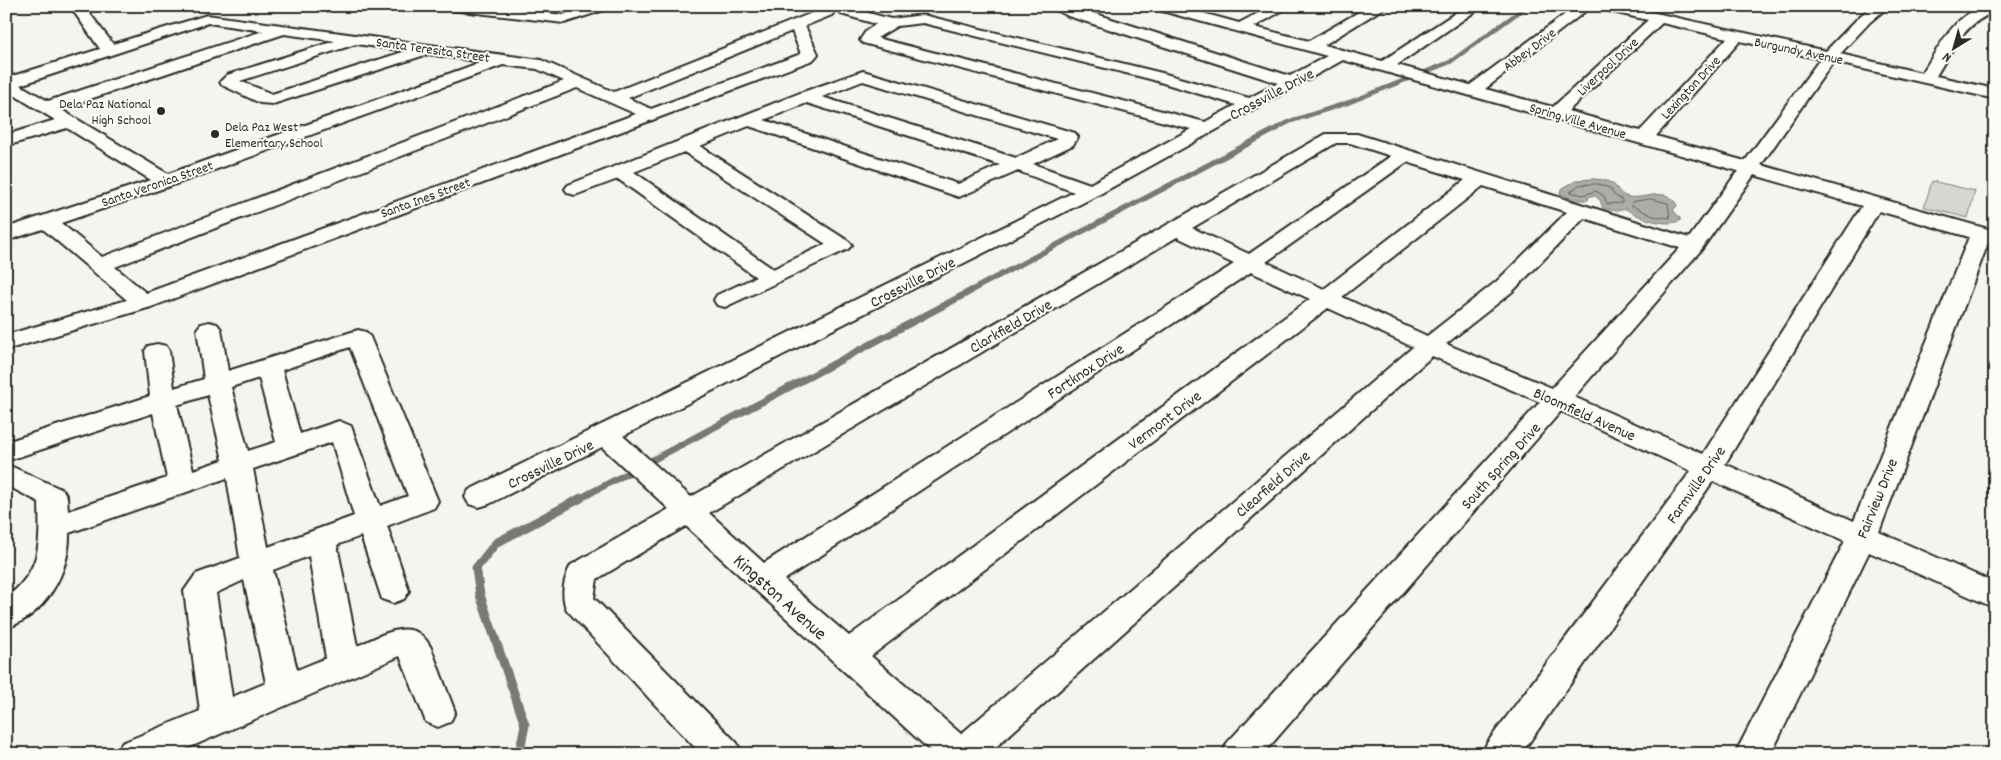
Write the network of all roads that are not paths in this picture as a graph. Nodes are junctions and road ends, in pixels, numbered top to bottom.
1 (77, 6) edge
2 (195, 6) edge
3 (452, 6) edge
4 (601, 6) edge
5 (1064, 6) edge
6 (1160, 6) edge
7 (1284, 6) edge
8 (1380, 6) edge
9 (1476, 6) edge
10 (1585, 6) edge
11 (1604, 6) edge
12 (1882, 6) edge
13 (1181, 8) edge
14 (1995, 8) edge
15 (846, 11) dead end
16 (827, 12) dead end
17 (206, 19) junction
18 (1658, 19) junction
19 (890, 23) junction
20 (797, 25) junction
21 (1241, 28) junction
22 (286, 29) junction
23 (1737, 36) junction
24 (358, 39) junction
25 (1310, 47) junction
26 (430, 49) junction
27 (109, 50) junction
28 (1340, 55) junction
29 (1830, 56) junction
30 (506, 58) junction
31 (1384, 67) junction
32 (1926, 78) junction
33 (576, 82) junction
34 (1292, 82) junction
35 (6, 83) edge
36 (1472, 91) junction
37 (1995, 94) edge
38 (806, 97) junction
39 (614, 98) junction
40 (1249, 104) junction
41 (48, 107) junction
42 (1556, 113) junction
43 (649, 114) junction
44 (747, 120) junction
45 (71, 121) junction
46 (1207, 128) junction
47 (1643, 138) junction
48 (6, 141) edge
49 (686, 145) junction
50 (1405, 155) junction
51 (1019, 165) junction
52 (1750, 169) junction
53 (619, 171) junction
54 (1479, 180) junction
55 (166, 181) junction
56 (576, 189) dead end
57 (1091, 191) junction
58 (1874, 204) junction
59 (1580, 211) junction
60 (46, 221) junction
61 (1177, 229) junction
62 (6, 235) edge
63 (1988, 236) edge
64 (1694, 246) junction
65 (1250, 263) junction
66 (99, 266) junction
67 (772, 278) junction
68 (1326, 298) junction
69 (725, 300) dead end
70 (143, 302) junction
71 (209, 329) dead end
72 (6, 343) edge
73 (1429, 346) junction
74 (157, 351) dead end
75 (269, 365) junction
76 (217, 382) junction
77 (163, 400) junction
78 (1558, 400) junction
79 (606, 435) junction
80 (291, 446) junction
81 (6, 452) edge
82 (238, 464) junction
83 (1708, 468) junction
84 (6, 473) edge
85 (182, 484) junction
86 (479, 497) dead end
87 (688, 512) junction
88 (371, 521) junction
89 (54, 527) junction
90 (1862, 537) junction
91 (321, 540) junction
92 (256, 564) junction
93 (762, 579) junction
94 (393, 591) dead end
95 (1995, 596) edge
96 (6, 616) edge
97 (848, 655) junction
98 (344, 666) junction
99 (285, 691) junction
100 (438, 712) dead end
101 (218, 719) junction
102 (135, 754) edge
103 (724, 754) edge
104 (958, 754) edge
105 (963, 754) edge
106 (1240, 754) edge
107 (1500, 754) edge
108 (1753, 754) edge

1 - 27 street
2 - 17 street
3 - 4 street
5 - 34 street
6 - 13 street, Spring Ville Avenue
7 - 21 street
8 - 25 street
9 - 31 street
10 - 36 street, Abbey Drive
11 - 18 street, Burgundy Avenue
12 - 29 street, South Spring Drive
13 - 21 street, Spring Ville Avenue
14 - 32 street
15 - 19 street
16 - 20 street
17 - 22 street, Santa Teresita Street
17 - 27 street
18 - 23 street, Burgundy Avenue
18 - 42 street, Liverpool Drive
19 - 40 street
19 - 46 street
20 - 39 street
20 - 43 street, Santa Ines Street
21 - 25 street, Spring Ville Avenue
22 - 24 street, Santa Teresita Street
22 - 41 street
23 - 29 street, Burgundy Avenue
23 - 47 street, Lexington Drive
24 - 26 street, Santa Teresita Street
24 - 26 street
25 - 28 street, Spring Ville Avenue
26 - 30 street, Santa Teresita Street
27 - 35 street
28 - 31 street, Spring Ville Avenue
28 - 34 street, Crossville Drive
29 - 32 street, Burgundy Avenue
29 - 52 street, South Spring Drive
30 - 33 street, Santa Teresita Street
30 - 55 street, Santa Veronica Street
31 - 36 street, Spring Ville Avenue
32 - 37 street, Burgundy Avenue
33 - 39 street, Santa Teresita Street
33 - 66 street
34 - 40 street, Crossville Drive
35 - 41 street
36 - 42 street, Spring Ville Avenue
38 - 44 street
38 - 51 street
38 - 51 street
39 - 43 street, Santa Teresita Street
40 - 46 street, Crossville Drive
41 - 45 street
42 - 47 street, Spring Ville Avenue
43 - 70 street, Santa Ines Street
44 - 49 street
44 - 51 street
45 - 48 street
45 - 55 street
46 - 57 street, Crossville Drive
47 - 52 street, Spring Ville Avenue
49 - 53 street
49 - 67 street
50 - 54 street
50 - 61 street, Clarkfield Drive
50 - 65 street, Fortknox Drive
51 - 57 street
52 - 58 street, Spring Ville Avenue
52 - 64 street, South Spring Drive
53 - 56 street
53 - 67 street
54 - 59 street
54 - 68 street, Vermont Drive
55 - 60 street, Santa Veronica Street
57 - 79 street, Crossville Drive
58 - 63 street, Spring Ville Avenue
58 - 83 street, Farmville Drive
59 - 64 street
59 - 73 street, Clearfield Drive
60 - 62 street, Santa Veronica Street
60 - 66 street
61 - 65 street, Bloomfield Avenue
61 - 87 street, Clarkfield Drive
63 - 90 street, Fairview Drive
64 - 78 street, South Spring Drive
65 - 68 street, Bloomfield Avenue
65 - 93 street, Fortknox Drive
66 - 70 street
67 - 69 street
68 - 73 street, Bloomfield Avenue
68 - 97 street, Vermont Drive
70 - 72 street, Santa Ines Street
71 - 76 street
73 - 78 street, Bloomfield Avenue
73 - 105 street, Clearfield Drive
74 - 77 street
75 - 76 street
75 - 80 street
75 - 88 street
76 - 77 street
76 - 82 street
77 - 81 street
77 - 85 street
78 - 83 street, Bloomfield Avenue
78 - 106 street, South Spring Drive
79 - 86 street, Crossville Drive
79 - 87 street, Kingston Avenue
80 - 82 street
80 - 88 street
82 - 85 street
82 - 92 street
83 - 90 street, Bloomfield Avenue
83 - 107 street, Farmville Drive
84 - 89 street
85 - 89 street
87 - 93 street, Kingston Avenue
87 - 103 street, Clarkfield Drive
88 - 91 street
88 - 94 street
89 - 96 street
90 - 95 street, Bloomfield Avenue
90 - 108 street, Fairview Drive
91 - 92 street
91 - 98 street
92 - 99 street
92 - 101 street
93 - 97 street, Kingston Avenue
97 - 104 street, Kingston Avenue
98 - 99 street
98 - 100 street
99 - 101 street
101 - 102 street

